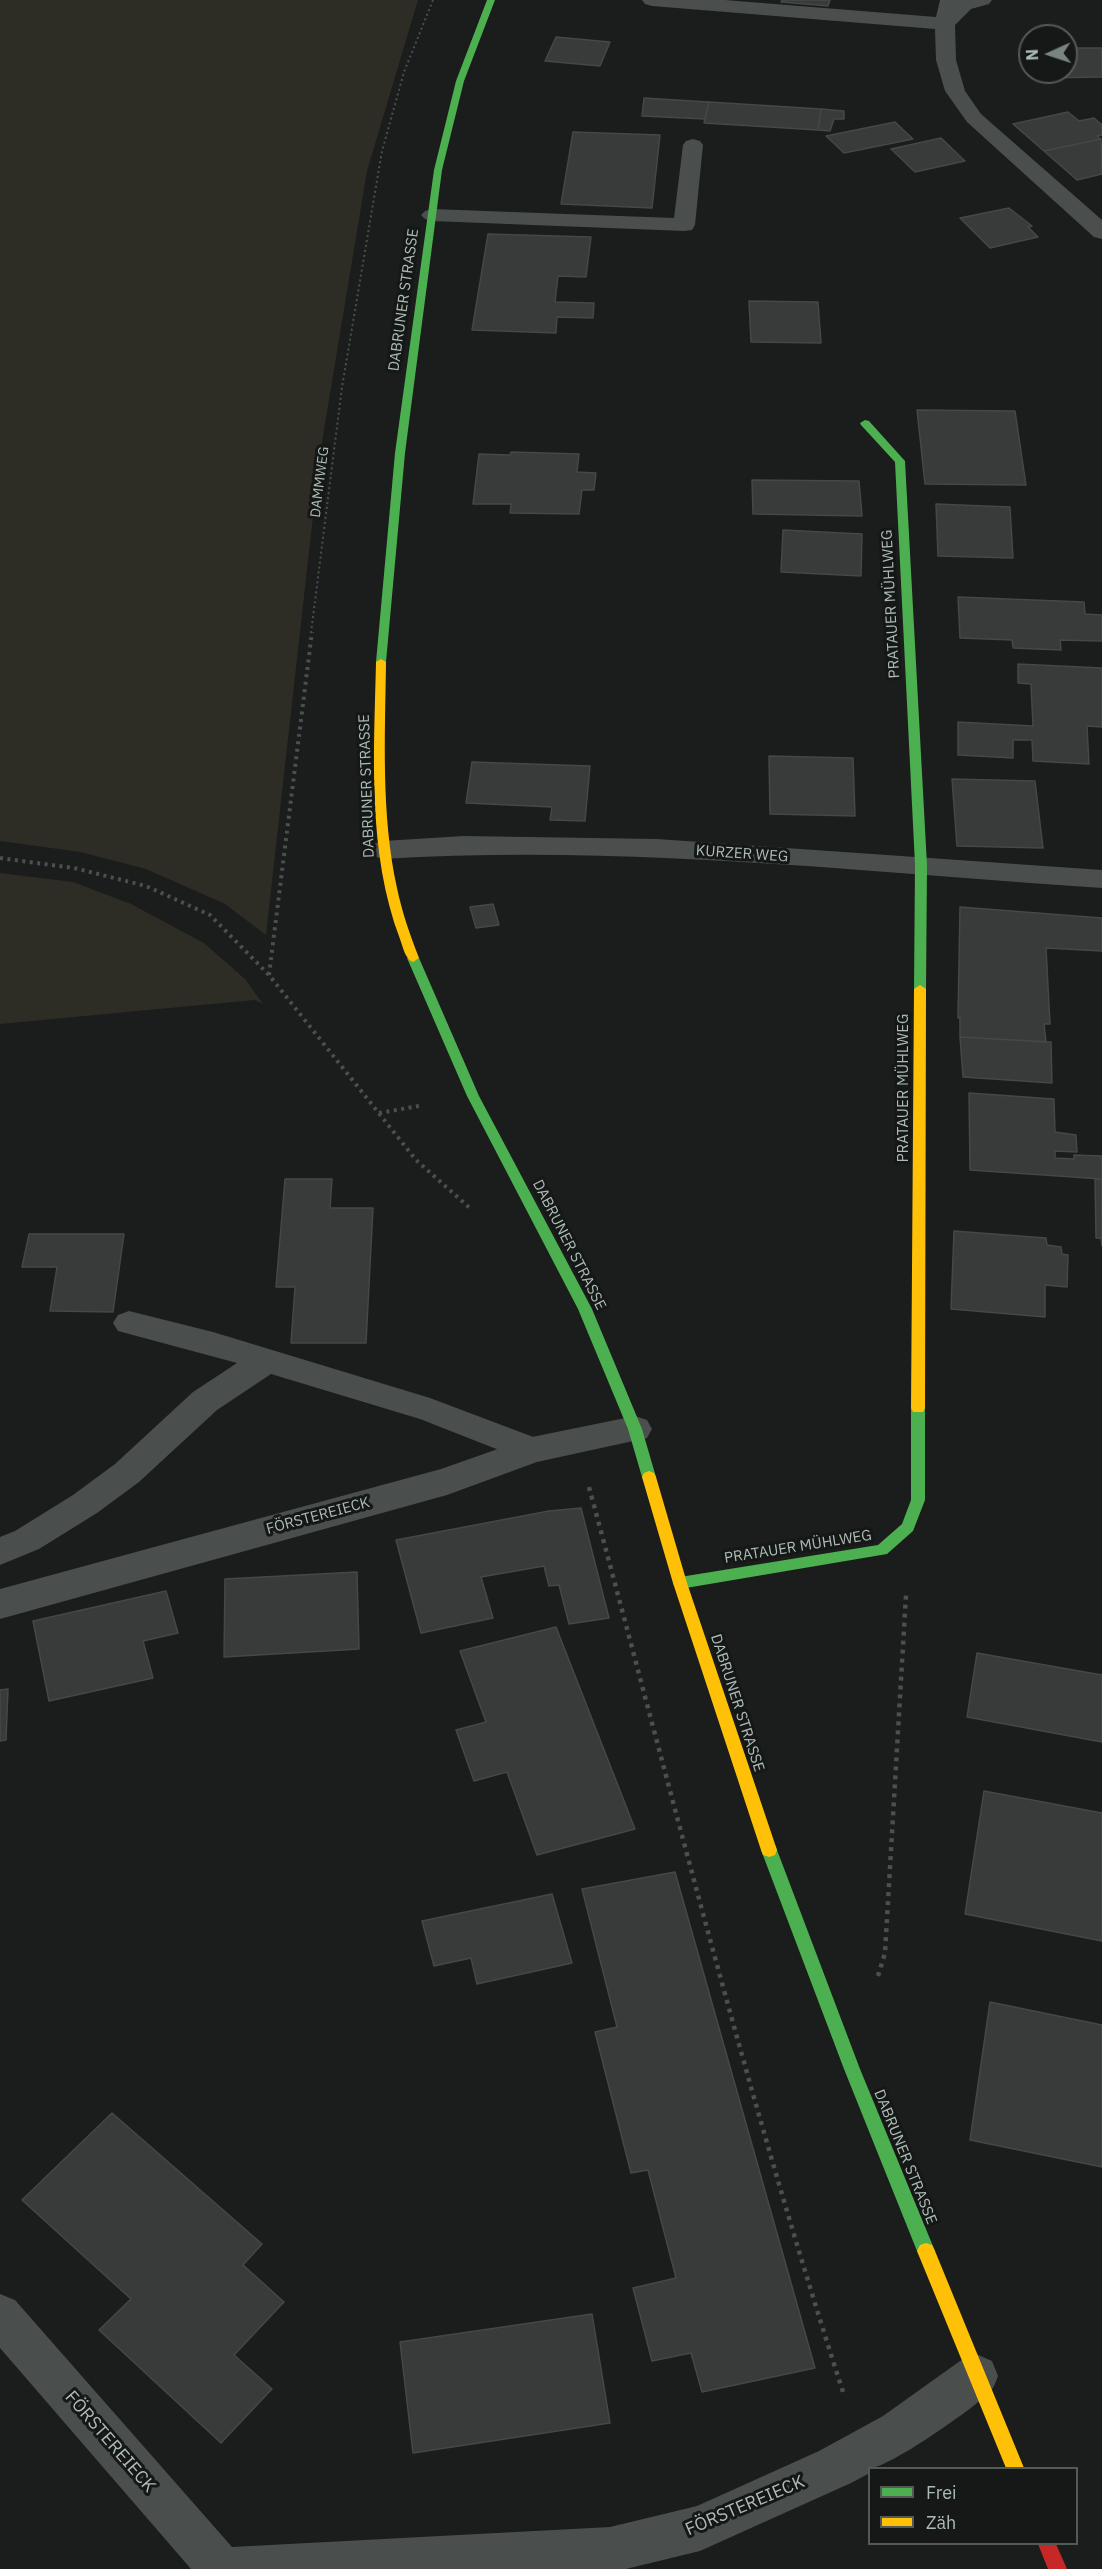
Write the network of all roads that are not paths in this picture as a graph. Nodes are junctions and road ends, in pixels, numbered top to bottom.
1 (491, 0) edge
2 (652, 0) edge
3 (950, 0) edge
4 (982, 0) edge
5 (945, 24) junction
6 (693, 144) dead end
7 (432, 215) junction
8 (1102, 232) edge
9 (865, 423) dead end
10 (382, 850) junction
11 (921, 865) junction
12 (1102, 879) edge
13 (129, 1323) dead end
14 (267, 1360) junction
15 (635, 1429) junction
16 (532, 1450) junction
17 (0, 1552) edge
18 (680, 1583) junction
19 (0, 1604) edge
20 (0, 2315) edge
21 (976, 2376) junction
22 (1014, 2467) edge
23 (1047, 2545) edge
24 (221, 2569) edge
25 (235, 2569) edge
26 (1058, 2569) edge

1 - 7 street, DABRUNER STRASSE
2 - 5 street
3 - 5 street
4 - 5 street
5 - 8 street
6 - 7 lane
7 - 10 street, DABRUNER STRASSE
9 - 11 street, PRATAUER MÜHLWEG
10 - 11 street, KURZER WEG
10 - 15 street, DABRUNER STRASSE
11 - 12 street, KURZER WEG
11 - 18 street, PRATAUER MÜHLWEG
13 - 14 lane
14 - 16 lane
14 - 17 lane
15 - 16 street, FÖRSTEREIECK
15 - 18 street, DABRUNER STRASSE
16 - 19 street, FÖRSTEREIECK
18 - 21 street, DABRUNER STRASSE
20 - 24 street, FÖRSTEREIECK
21 - 22 street, DABRUNER STRASSE
21 - 25 street, FÖRSTEREIECK
23 - 26 street

